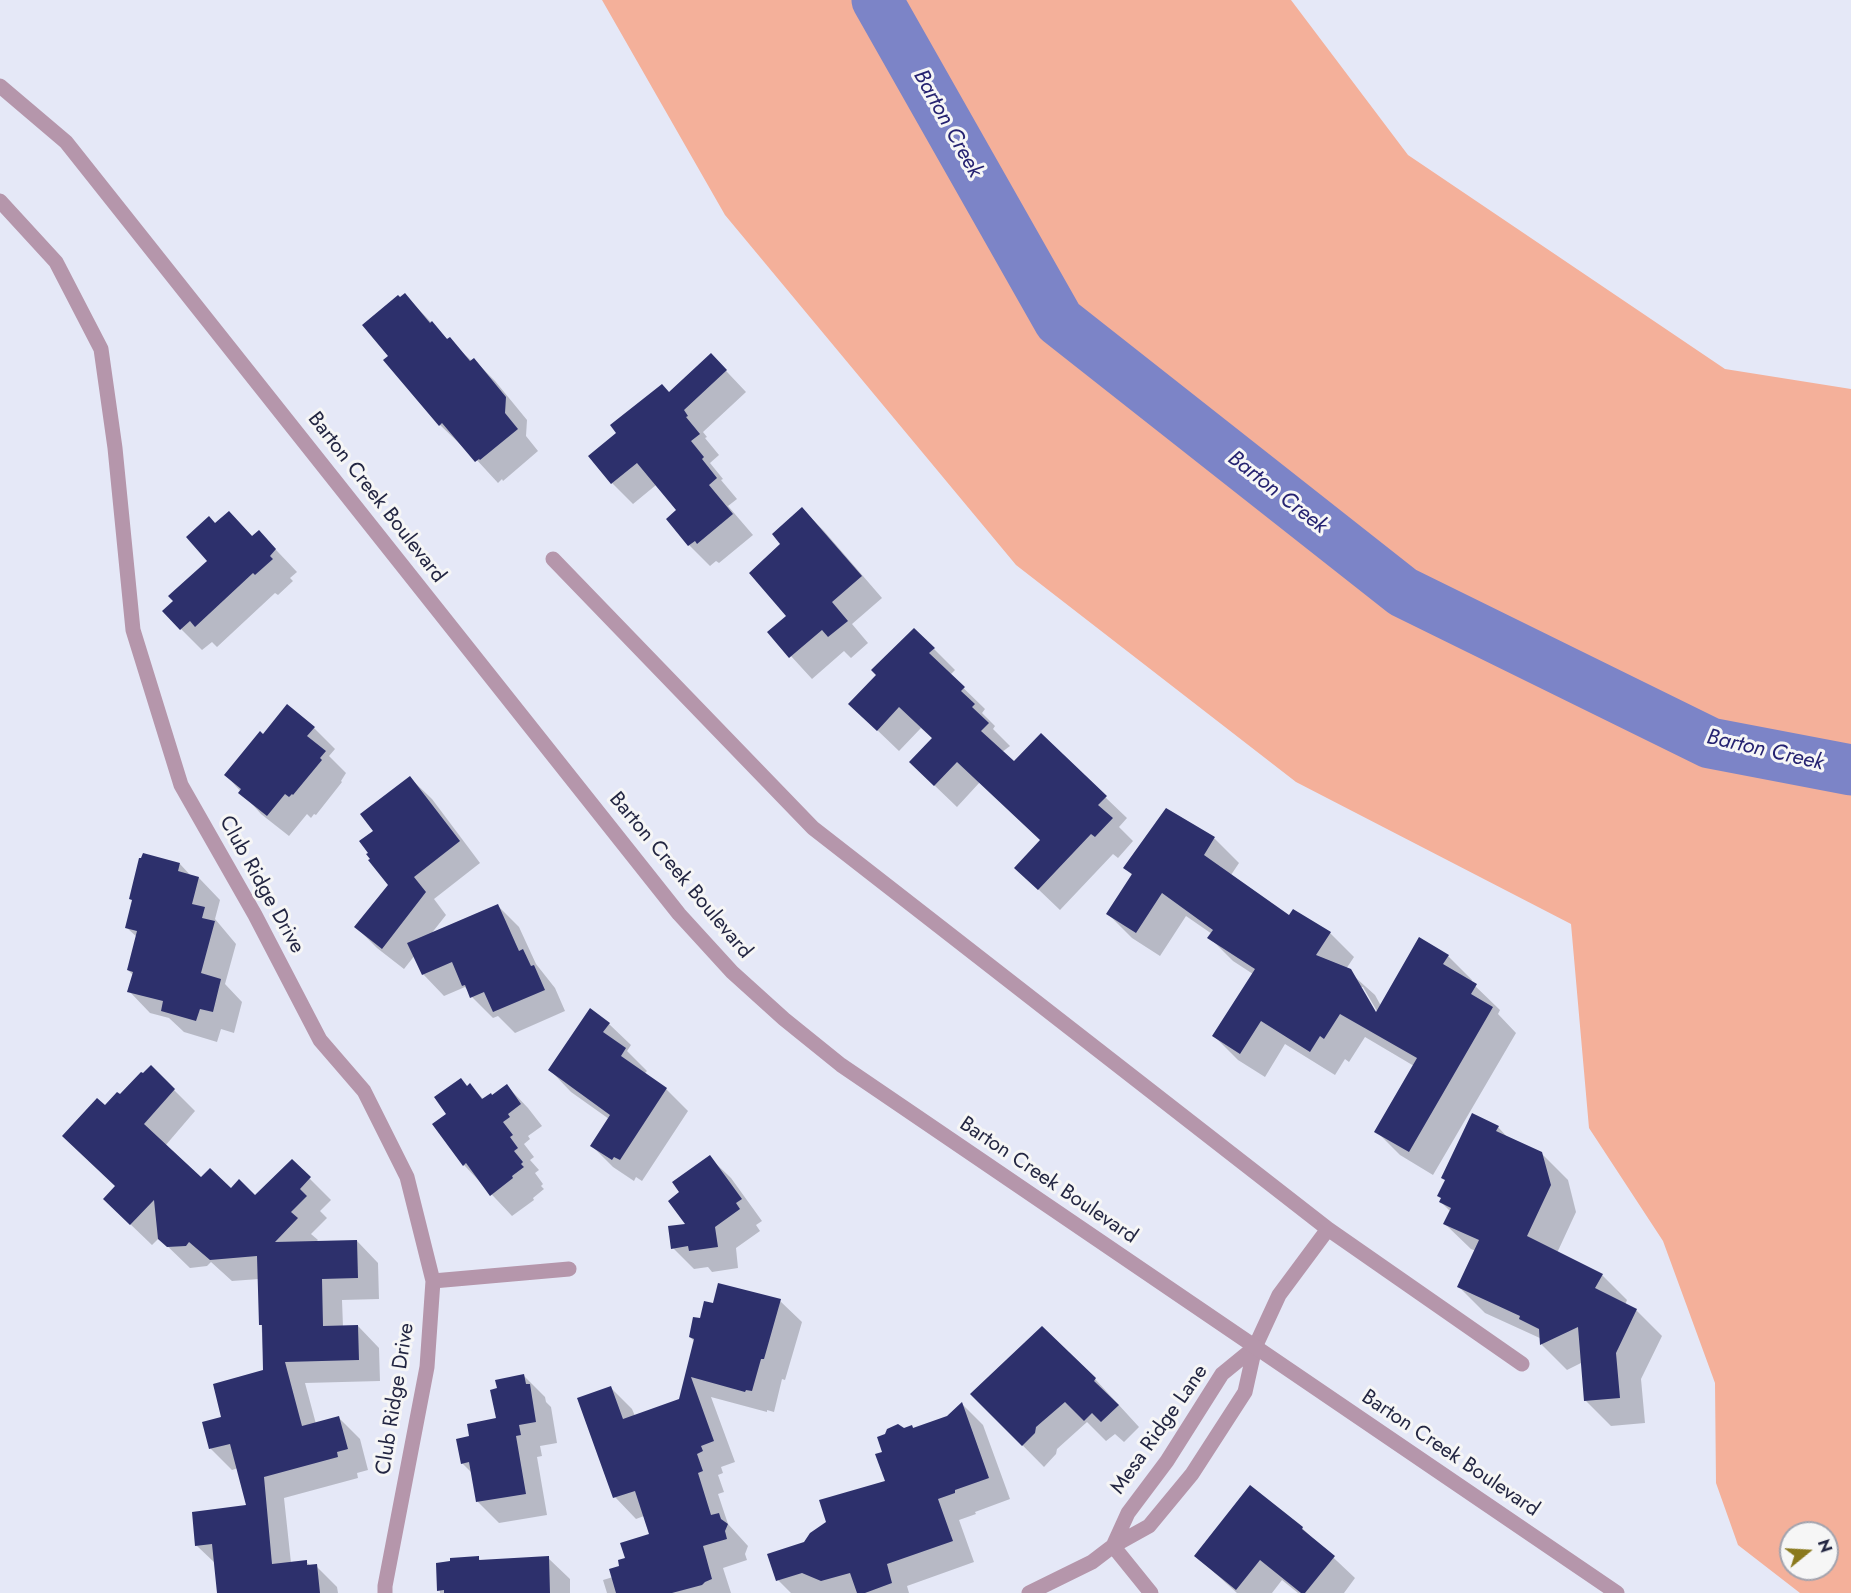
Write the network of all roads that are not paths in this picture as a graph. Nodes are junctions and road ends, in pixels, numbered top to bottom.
1 (0, 86) edge
2 (0, 201) edge
3 (553, 559) dead end
4 (1328, 1228) junction
5 (568, 1269) dead end
6 (433, 1281) junction
7 (1255, 1347) junction
8 (1522, 1364) dead end
9 (1113, 1546) junction
10 (385, 1593) edge
11 (1029, 1593) edge
12 (1151, 1593) edge
13 (1617, 1593) edge

1 - 7 street, Barton Creek Boulevard
2 - 6 street, Club Ridge Drive
3 - 4 street
4 - 7 street, Mesa Ridge Lane
4 - 8 street
5 - 6 street
6 - 10 street, Club Ridge Drive
7 - 9 street, Mesa Ridge Lane
7 - 9 street, Mesa Ridge Lane
7 - 13 street, Barton Creek Boulevard
9 - 11 street, Mesa Ridge Lane
9 - 12 street

